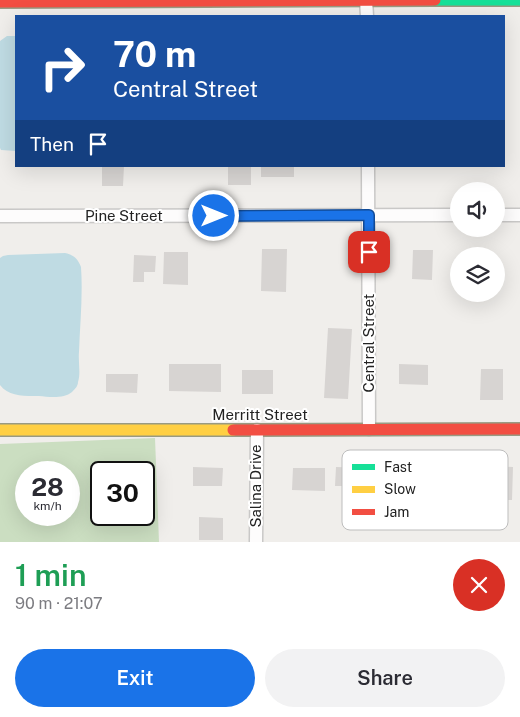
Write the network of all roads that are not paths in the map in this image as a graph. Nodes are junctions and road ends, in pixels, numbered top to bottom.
1 (366, 0) edge
2 (520, 0) edge
3 (0, 2) edge
4 (367, 15) edge
5 (368, 167) edge
6 (369, 215) junction
7 (450, 215) edge
8 (505, 215) edge
9 (520, 215) edge
10 (0, 216) edge
11 (369, 429) junction
12 (520, 429) edge
13 (0, 430) edge
14 (257, 430) junction
15 (256, 542) edge

1 - 2 street
1 - 3 street
1 - 4 street
5 - 6 street, Central Street
6 - 7 street, Pine Street
6 - 10 street, Pine Street
6 - 11 street, Central Street
8 - 9 street
11 - 12 street, Merritt Street
11 - 14 street, Merritt Street
13 - 14 street, Merritt Street
14 - 15 street, Salina Drive

